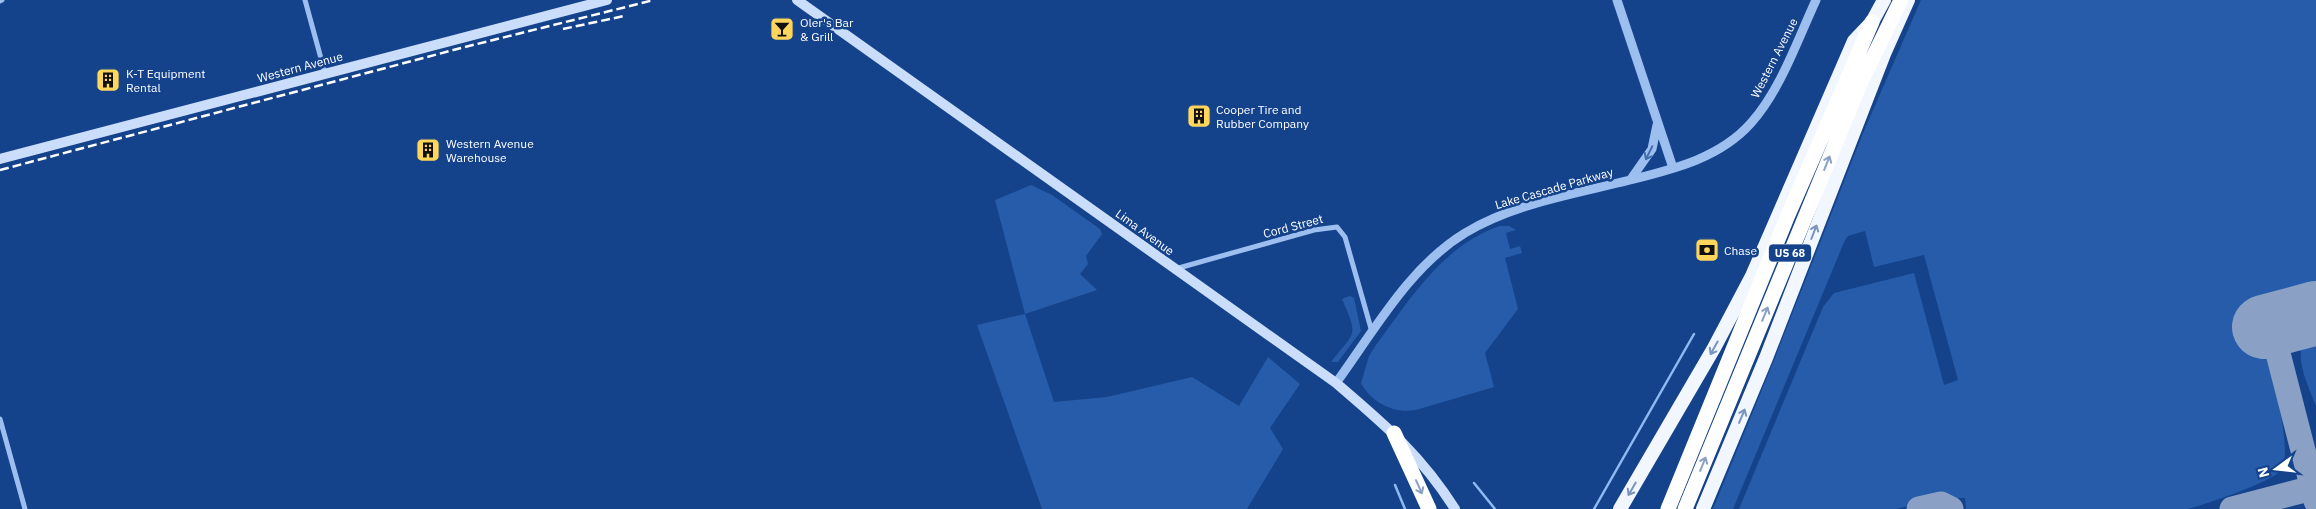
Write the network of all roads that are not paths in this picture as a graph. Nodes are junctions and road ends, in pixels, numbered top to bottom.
1 (305, 0) edge
2 (607, 0) edge
3 (797, 0) edge
4 (1617, 0) edge
5 (1816, 0) edge
6 (1884, 0) edge
7 (1901, 0) edge
8 (1908, 0) edge
9 (1872, 22) junction
10 (326, 73) junction
11 (1658, 122) junction
12 (0, 159) edge
13 (1673, 168) junction
14 (1631, 180) junction
15 (1175, 269) junction
16 (1372, 334) junction
17 (1336, 383) junction
18 (0, 419) edge
19 (1394, 433) junction
20 (25, 509) edge
21 (1429, 509) edge
22 (1455, 509) edge
23 (1620, 509) edge
24 (1668, 509) edge
25 (1685, 509) edge
26 (1703, 509) edge

1 - 10 street
2 - 10 main road, Western Avenue
3 - 15 main road, Lima Avenue
4 - 11 street
5 - 13 street, Western Avenue
6 - 9 highway, US 68
25 -> 7 highway, US 68
26 -> 8 highway
9 -> 23 highway
9 - 24 highway, US 68
10 - 12 main road, Western Avenue
11 - 13 street
11 -> 14 street
13 - 14 street, Lake Cascade Parkway
14 - 16 street, Lake Cascade Parkway
15 - 16 street, Cord Street
15 - 17 main road, Lima Avenue
16 - 17 street, Lake Cascade Parkway
17 - 19 main road, Lima Avenue
18 - 20 street
19 -> 21 highway
19 - 22 main road, Lima Avenue

